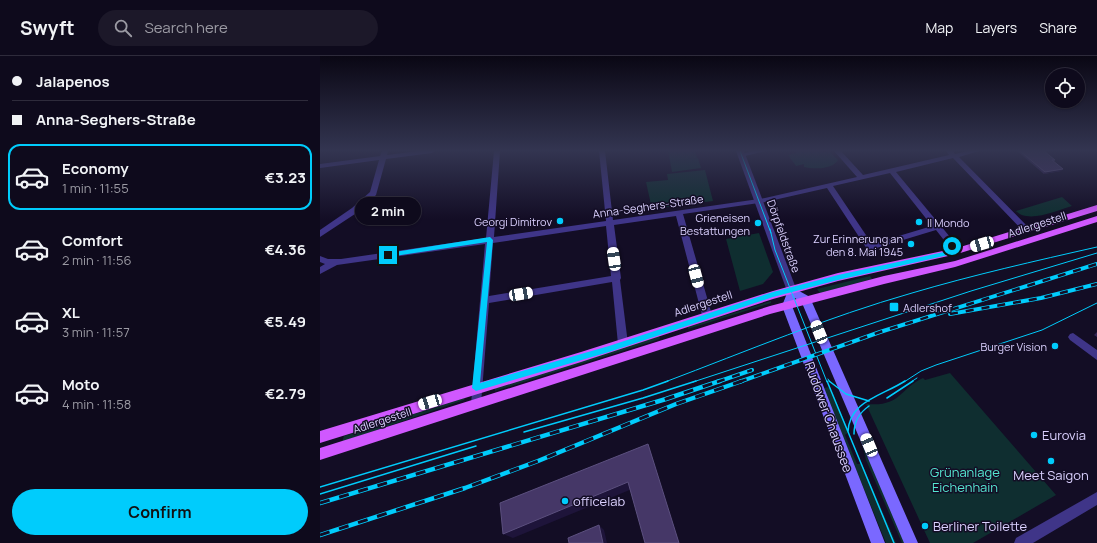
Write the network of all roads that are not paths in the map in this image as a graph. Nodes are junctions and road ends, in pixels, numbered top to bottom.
1 (378, 174) edge
2 (495, 174) edge
3 (605, 174) edge
4 (748, 174) edge
5 (858, 174) edge
6 (880, 174) edge
7 (894, 174) edge
8 (971, 174) edge
9 (862, 178) junction
10 (830, 185) junction
11 (759, 201) junction
12 (1097, 208) edge
13 (679, 213) junction
14 (1097, 219) edge
15 (610, 223) junction
16 (938, 227) junction
17 (1027, 230) junction
18 (320, 234) edge
19 (490, 240) junction
20 (957, 251) junction
21 (320, 259) edge
22 (334, 263) junction
23 (320, 271) edge
24 (617, 278) junction
25 (792, 290) junction
26 (485, 300) junction
27 (806, 300) junction
28 (787, 306) junction
29 (707, 315) junction
30 (1073, 337) dead end
31 (623, 344) junction
32 (1097, 356) edge
33 (476, 388) junction
34 (476, 404) junction
35 (320, 437) edge
36 (320, 454) edge
37 (1097, 498) edge
38 (878, 543) edge
39 (911, 543) edge
40 (1021, 543) edge

1 - 18 street
2 - 19 street
3 - 15 street
4 - 11 street, Dörpfeldstraße
5 - 9 street
6 - 9 street, Anna-Seghers-Straße
7 - 16 street
8 - 17 street
9 - 10 street, Anna-Seghers-Straße
10 - 11 street, Anna-Seghers-Straße
10 - 16 street
11 - 13 street, Anna-Seghers-Straße
11 - 25 street, Dörpfeldstraße
12 - 17 main road, Adlergestell
13 - 15 street, Anna-Seghers-Straße
13 - 29 street
14 - 27 main road, Adlergestell
15 - 19 street, Anna-Seghers-Straße
15 - 24 street
16 - 20 street
17 - 20 main road, Adlergestell
19 - 22 street, Anna-Seghers-Straße
19 - 26 street
20 - 25 main road, Adlergestell
21 - 22 street, Anna-Seghers-Straße
22 - 23 street
24 - 26 street
24 - 31 street
25 - 27 main road, Dörpfeldstraße
25 - 28 main road
25 - 29 main road, Adlergestell
26 - 33 street
27 - 28 main road, Adlergestell
27 - 39 main road, Rudower Chaussee
28 - 34 main road, Adlergestell
28 - 38 main road, Rudower Chaussee
29 - 31 main road, Adlergestell
30 - 32 street
31 - 33 main road, Adlergestell
33 - 34 street
33 - 35 main road, Adlergestell
34 - 36 main road, Adlergestell
37 - 40 street

